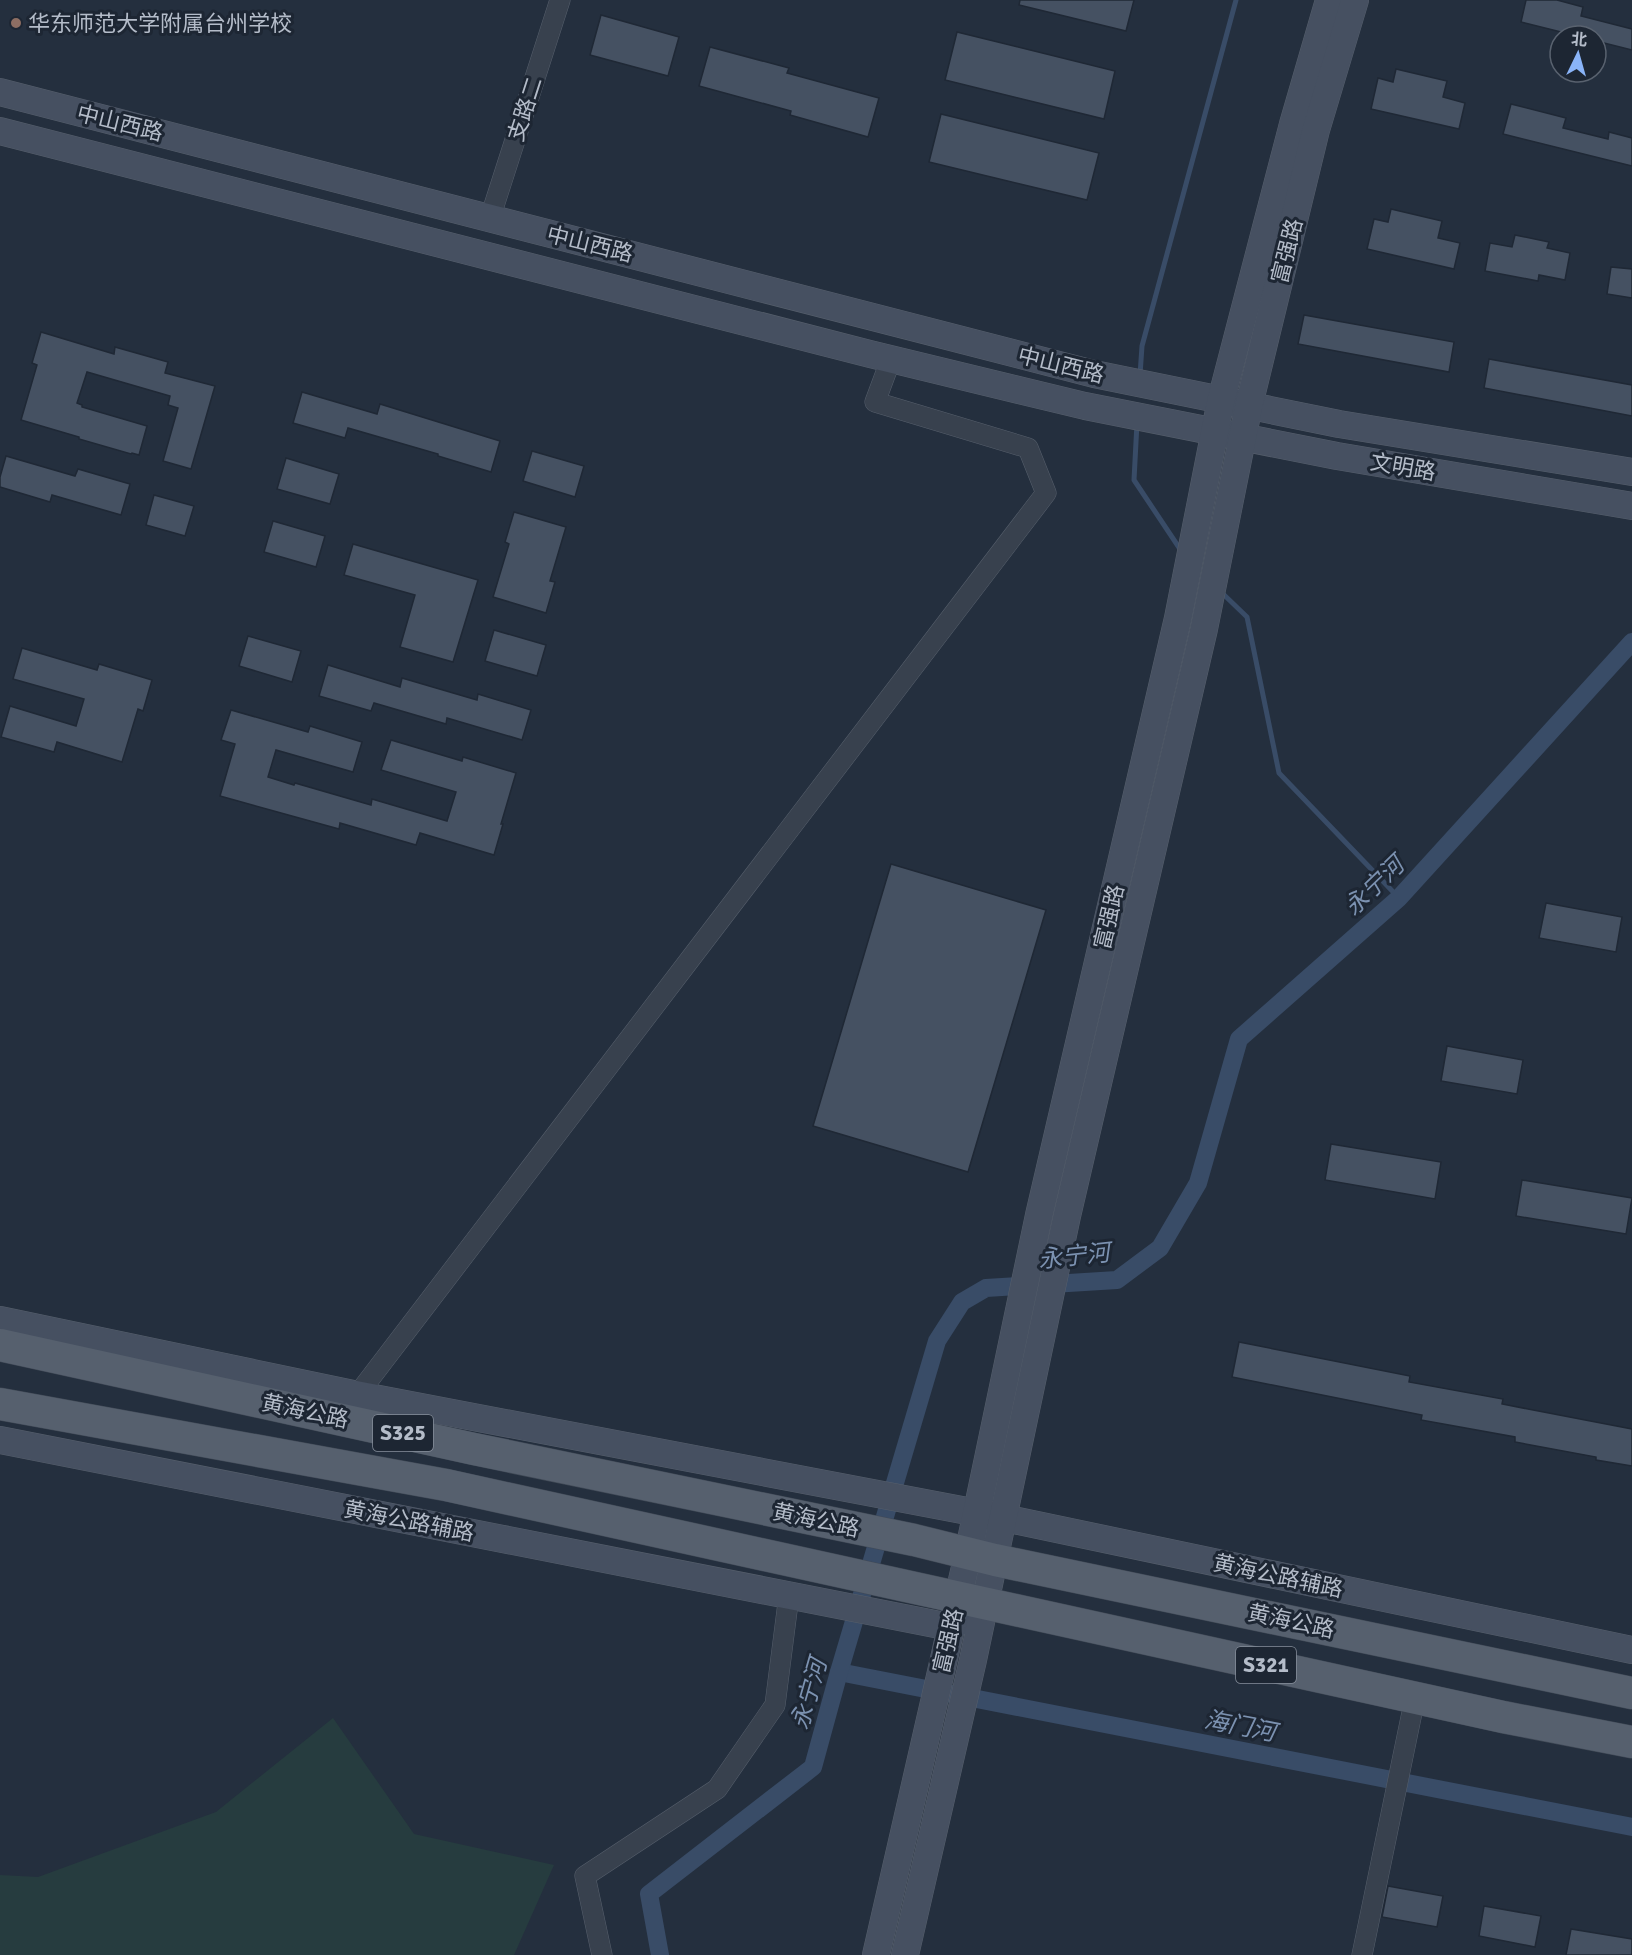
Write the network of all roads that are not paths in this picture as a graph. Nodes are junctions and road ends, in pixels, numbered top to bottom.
1 (560, 0) edge
2 (1329, 0) edge
3 (1355, 0) edge
4 (0, 92) edge
5 (0, 131) edge
6 (490, 218) junction
7 (891, 359) junction
8 (1182, 392) joint
9 (1221, 400) junction
10 (1249, 405) junction
11 (1175, 424) joint
12 (1215, 432) junction
13 (1243, 438) junction
14 (1632, 472) edge
15 (1632, 506) edge
16 (0, 1320) edge
17 (0, 1345) edge
18 (0, 1404) edge
19 (349, 1407) junction
20 (0, 1440) edge
21 (977, 1513) junction
22 (1004, 1518) junction
23 (914, 1540) joint
24 (982, 1557) junction
25 (902, 1585) joint
26 (789, 1595) junction
27 (964, 1610) junction
28 (1632, 1650) edge
29 (1632, 1693) edge
30 (1415, 1698) junction
31 (1632, 1742) edge
32 (602, 1955) edge
33 (876, 1955) edge
34 (905, 1955) edge
35 (1362, 1955) edge

1 - 6 street, 支路二
2 - 9 main road, 富强路
3 - 10 main road, 富强路
4 - 6 main road, 中山西路
5 - 7 main road, 中山西路
6 - 8 main road, 中山西路
7 - 11 main road, 中山西路
7 - 19 street
8 - 9 main road, 文明路
9 - 10 main road, 文明路
9 - 12 main road, 富强路
10 - 13 main road, 富强路
10 - 14 main road, 文明路
11 - 12 main road, 文明路
12 - 13 main road, 文明路
12 - 21 main road, 富强路
13 - 15 main road, 文明路
13 - 22 main road, 富强路
16 - 19 main road
17 - 19 main road, 黄海公路 / S325
18 - 25 main road, 黄海公路 / S325
19 - 21 main road, 黄海公路辅路
19 - 23 main road, 黄海公路 / S325
20 - 26 main road, 黄海公路辅路
21 - 22 main road, 黄海公路辅路
21 - 24 main road, 富强路
22 - 24 main road, 富强路
22 - 28 main road, 黄海公路辅路
23 - 24 main road, 黄海公路 / S321
24 - 27 main road, 富强路
24 - 29 main road, 黄海公路 / S321
25 - 27 main road, 黄海公路 / S321
26 - 27 main road, 黄海公路辅路
26 - 32 street
27 - 30 main road, 黄海公路 / S321
27 - 33 main road, 富强路
27 - 34 main road, 富强路
30 - 31 main road, 黄海公路 / S321
30 - 35 street

